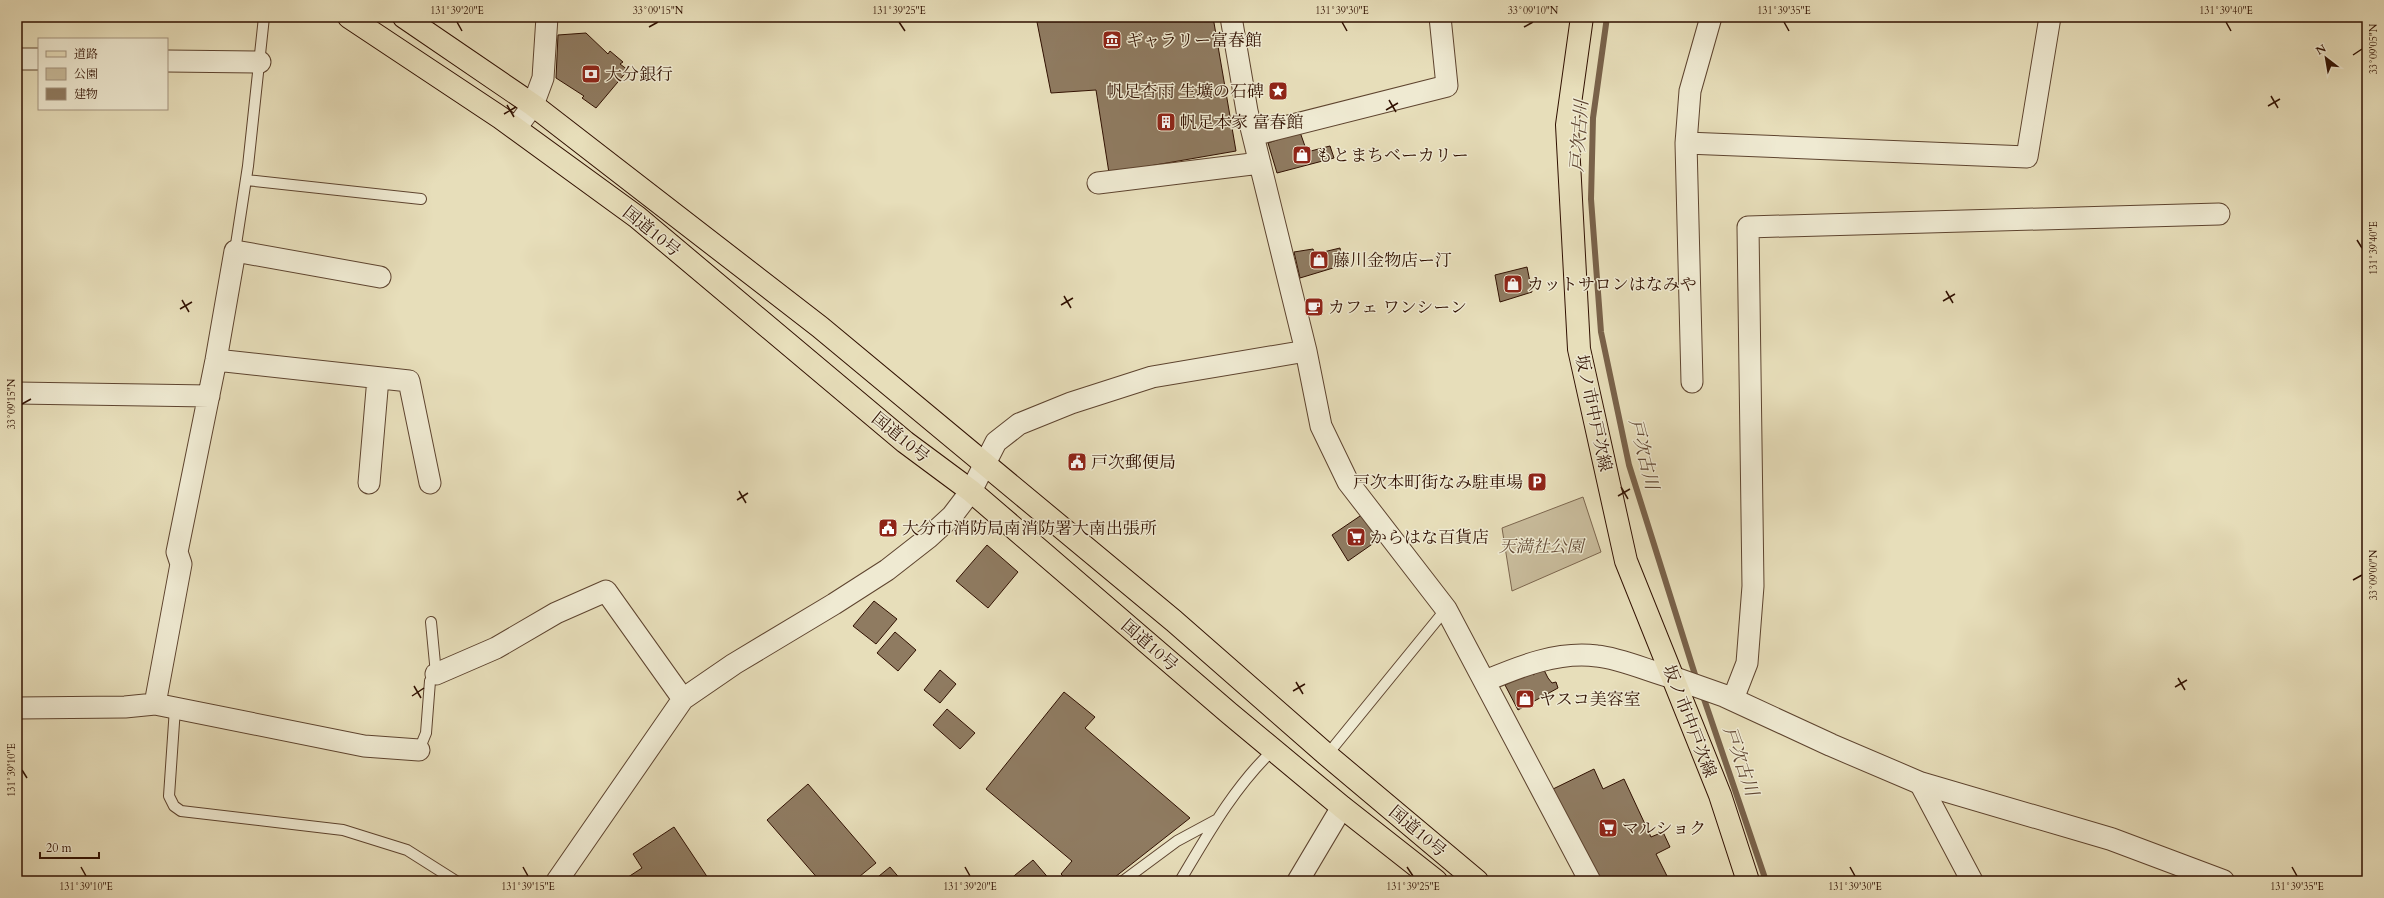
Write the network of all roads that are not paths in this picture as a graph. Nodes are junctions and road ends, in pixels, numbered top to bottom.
1 (264, 17) edge
2 (349, 17) edge
3 (404, 17) edge
4 (547, 17) edge
5 (1231, 17) edge
6 (1440, 17) edge
7 (1582, 17) edge
8 (1711, 17) edge
9 (2050, 17) edge
10 (17, 59) edge
11 (38, 59) edge
12 (168, 61) edge
13 (260, 62) junction
14 (533, 105) junction
15 (516, 128) junction
16 (1253, 135) junction
17 (1686, 143) junction
18 (1260, 163) junction
19 (246, 180) junction
20 (1098, 183) dead end
21 (421, 199) dead end
22 (2219, 214) dead end
23 (235, 252) junction
24 (380, 277) dead end
25 (1306, 351) junction
26 (216, 360) junction
27 (378, 378) junction
28 (1692, 382) dead end
29 (17, 393) edge
30 (209, 396) junction
31 (984, 462) junction
32 (369, 483) dead end
33 (430, 483) dead end
34 (971, 491) junction
35 (1446, 609) junction
36 (431, 622) dead end
37 (436, 674) junction
38 (1485, 681) junction
39 (1682, 681) junction
40 (1729, 698) junction
41 (682, 699) junction
42 (165, 706) junction
43 (17, 708) edge
44 (1274, 749) junction
45 (419, 750) joint
46 (1327, 755) junction
47 (1920, 783) junction
48 (1342, 807) junction
49 (1216, 820) junction
50 (456, 881) edge
51 (558, 881) edge
52 (1123, 881) edge
53 (1180, 881) edge
54 (1298, 881) edge
55 (1436, 881) edge
56 (1477, 881) edge
57 (1590, 881) edge
58 (1748, 881) edge
59 (1972, 881) edge
60 (2223, 881) edge

1 - 13 lane
2 - 15 main road, 国道10号
3 - 14 main road, 国道10号
4 - 14 street
5 - 16 street
6 - 16 street
7 - 39 main road, 坂ノ市中戸次線
8 - 17 street
9 - 17 street
10 - 11 street
12 - 13 street
13 - 19 lane
14 - 15 street
14 - 31 main road, 国道10号
15 - 34 main road, 国道10号
16 - 18 street
17 - 28 street
18 - 20 street
18 - 25 street
19 - 21 lane
19 - 23 lane
22 - 40 street
23 - 24 street
23 - 26 street
25 - 31 street
25 - 35 street
26 - 27 street
26 - 30 street
27 - 32 street
27 - 33 street
29 - 30 street
30 - 42 street
31 - 34 street
31 - 46 main road, 国道10号
34 - 41 street
34 - 44 main road, 国道10号
35 - 38 street
35 - 46 lane
36 - 37 lane
37 - 41 street
37 - 45 lane
38 - 39 street
38 - 57 street
39 - 40 street
39 - 58 main road, 坂ノ市中戸次線
40 - 47 street
41 - 51 street
42 - 43 street
42 - 45 street
42 - 50 lane
44 - 48 main road, 国道10号
44 - 49 lane
46 - 56 main road, 国道10号
47 - 59 street
47 - 60 street
48 - 54 street
48 - 55 main road, 国道10号
49 - 52 lane
49 - 53 lane

